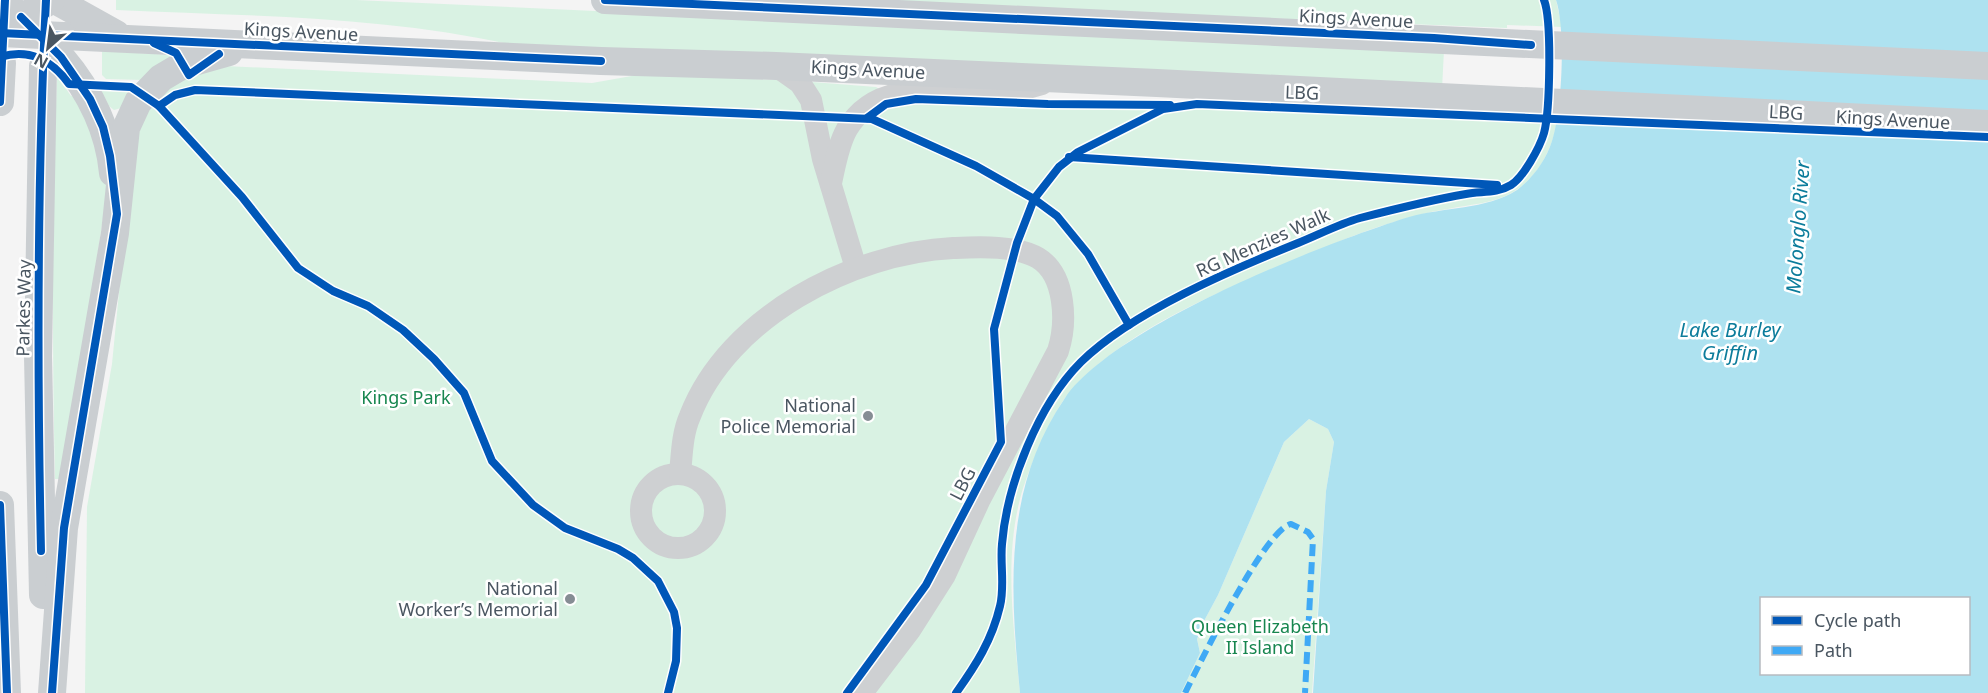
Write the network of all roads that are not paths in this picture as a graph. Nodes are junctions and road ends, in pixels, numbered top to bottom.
1 (605, 0) edge
2 (56, 2) edge
3 (28, 34) edge
4 (123, 38) junction
5 (257, 46) junction
6 (2, 63) dead end
7 (776, 66) junction
8 (1988, 66) edge
9 (1063, 79) junction
10 (0, 102) edge
11 (1988, 124) edge
12 (831, 183) junction
13 (117, 214) junction
14 (856, 268) junction
15 (680, 474) dead end
16 (0, 506) edge
17 (7, 693) edge
18 (50, 693) edge
19 (862, 693) edge

1 - 8 main road, Kings Avenue
2 - 3 main road, bridge
2 - 4 main road
3 - 4 main road, Kings Avenue
3 - 13 main road
3 - 18 main road, Parkes Way
4 - 5 main road, Kings Avenue
5 - 7 main road, Kings Avenue
5 - 13 main road
6 - 10 main road
7 - 9 main road, Kings Avenue
7 - 12 street
9 - 11 main road, Kings Avenue
9 - 12 street
12 - 14 street
13 - 18 main road
14 - 15 street
14 - 19 street
16 - 17 main road

